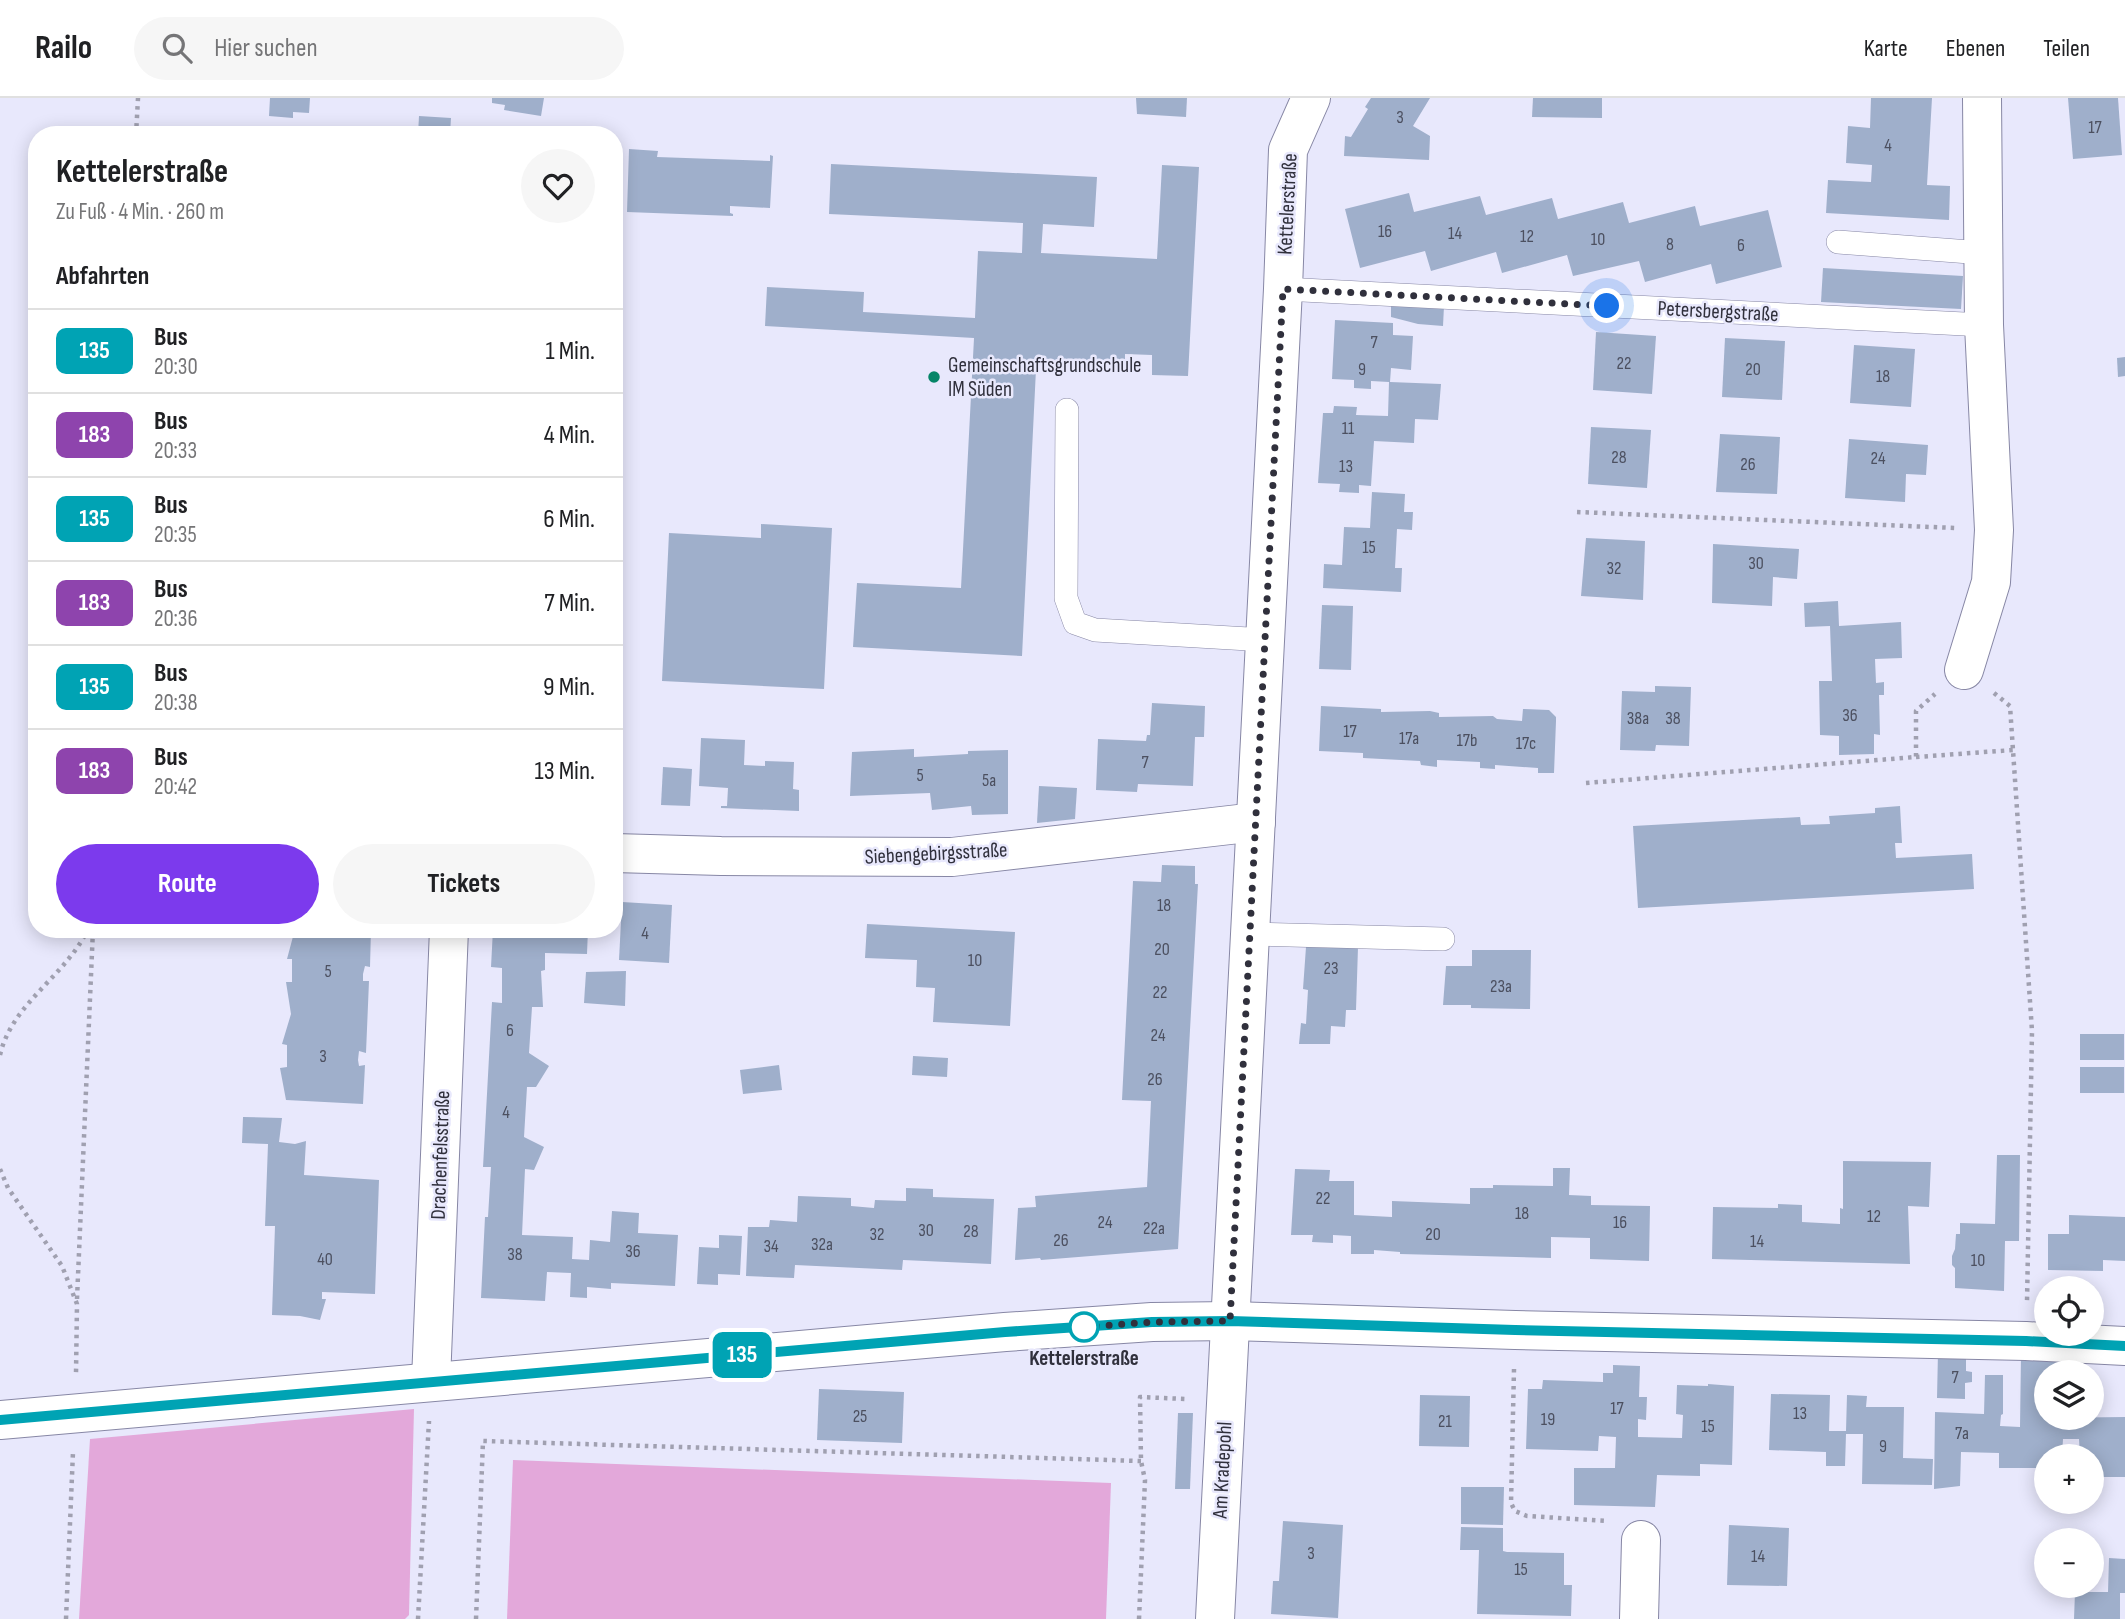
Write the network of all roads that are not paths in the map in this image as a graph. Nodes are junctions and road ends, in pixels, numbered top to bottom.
1 (1311, 98) edge
2 (1982, 98) edge
3 (1838, 242) dead end
4 (1983, 253) junction
5 (1283, 289) junction
6 (1984, 325) junction
7 (1067, 410) dead end
8 (1266, 640) junction
9 (1964, 670) road end
10 (1256, 822) junction
11 (623, 853) edge
12 (1251, 934) junction
13 (449, 938) edge
14 (1443, 939) dead end
15 (1230, 1321) junction
16 (2125, 1346) edge
17 (431, 1381) junction
18 (0, 1420) edge
19 (1641, 1540) road end
20 (1215, 1619) edge
21 (1639, 1619) edge

1 - 5 street, Kettelerstraße
2 - 4 street
3 - 4 lane
4 - 6 street
5 - 6 lane, Petersbergstraße
5 - 8 street, Kettelerstraße
6 - 9 street
7 - 8 lane
8 - 10 street, Kettelerstraße
10 - 11 street, Siebengebirgsstraße
10 - 12 street, Kettelerstraße
12 - 14 lane
12 - 15 street, Kettelerstraße
13 - 17 street, Drachenfelsstraße
15 - 16 street
15 - 17 street
15 - 20 street, Am Kradepohl
17 - 18 street
19 - 21 street

